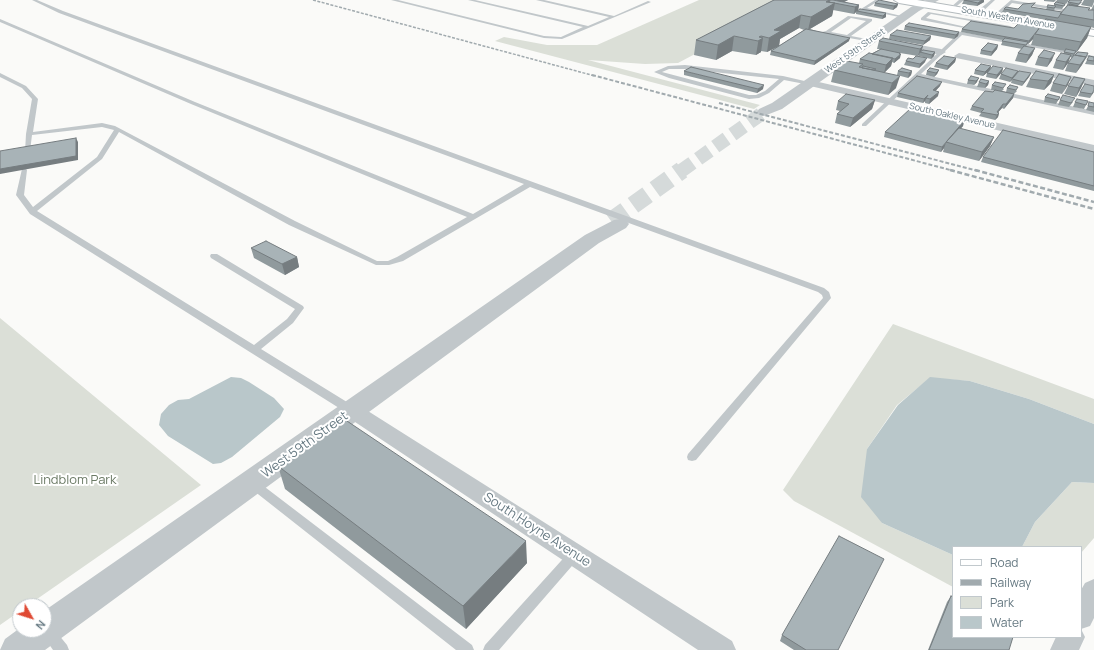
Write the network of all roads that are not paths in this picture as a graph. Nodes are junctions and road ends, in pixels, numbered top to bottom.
1 (34, 0) edge
2 (393, 0) edge
3 (470, 0) edge
4 (538, 0) edge
5 (878, 0) edge
6 (993, 0) edge
7 (898, 1) edge
8 (1012, 1) edge
9 (649, 2) dead end
10 (930, 2) edge
11 (957, 3) edge
12 (887, 9) edge
13 (881, 12) junction
14 (978, 13) junction
15 (1094, 15) edge
16 (614, 17) junction
17 (0, 20) edge
18 (902, 20) junction
19 (1002, 22) junction
20 (588, 27) junction
21 (964, 27) edge
22 (940, 29) edge
23 (962, 33) junction
24 (1094, 33) edge
25 (847, 36) junction
26 (871, 40) junction
27 (941, 52) junction
28 (959, 56) dead end
29 (1094, 57) edge
30 (0, 75) edge
31 (916, 75) junction
32 (783, 78) junction
33 (810, 83) junction
34 (1094, 83) edge
35 (888, 101) junction
36 (771, 111) tunnel mouth
37 (1094, 114) edge
38 (864, 124) dead end
39 (117, 130) junction
40 (29, 134) junction
41 (1094, 150) edge
42 (27, 151) edge
43 (24, 170) edge
44 (528, 184) junction
45 (32, 211) junction
46 (473, 217) junction
47 (615, 222) tunnel mouth
48 (214, 256) dead end
49 (254, 350) junction
50 (352, 411) junction
51 (692, 457) dead end
52 (252, 483) junction
53 (574, 555) junction
54 (1094, 591) edge
55 (1082, 615) edge
56 (52, 625) edge
57 (34, 638) edge
58 (52, 638) edge
59 (1070, 638) edge
60 (17, 650) edge
61 (62, 650) edge
62 (467, 650) edge
63 (490, 650) edge
64 (722, 650) edge
65 (1064, 650) edge

1 - 44 lane
2 - 20 lane
3 - 20 lane
4 - 16 lane
5 - 13 lane
6 - 14 lane
7 - 10 main road, South Western Avenue
8 - 15 lane
8 - 19 lane
9 - 16 lane
10 - 11 main road, South Western Avenue
10 - 18 street, West 59th Street
11 - 14 main road, South Western Avenue
12 - 13 lane
13 - 18 lane
14 - 19 main road, South Western Avenue
16 - 20 lane
17 - 46 lane
18 - 26 street, West 59th Street
19 - 21 lane
19 - 24 main road, South Western Avenue
22 - 23 lane
23 - 27 lane
23 - 29 lane
25 - 25 lane
25 - 26 lane
26 - 27 street
26 - 33 street, West 59th Street
27 - 31 lane
28 - 34 street
30 - 40 lane
31 - 35 lane
31 - 37 lane
32 - 32 lane
32 - 33 lane
33 - 35 street, South Oakley Avenue
33 - 36 street, West 59th Street
35 - 38 lane
35 - 41 street, South Oakley Avenue
39 - 40 lane
39 - 45 lane
39 - 46 lane
40 - 42 lane
43 - 45 lane
44 - 46 lane
44 - 51 lane
45 - 49 lane
47 - 50 street, West 59th Street
48 - 49 lane
49 - 50 lane
50 - 52 street, West 59th Street
50 - 53 street, South Hoyne Avenue
52 - 56 street, West 59th Street
52 - 62 lane
53 - 63 lane
53 - 64 street, South Hoyne Avenue
54 - 55 street
57 - 60 street, West 59th Street
58 - 61 lane
59 - 65 street

